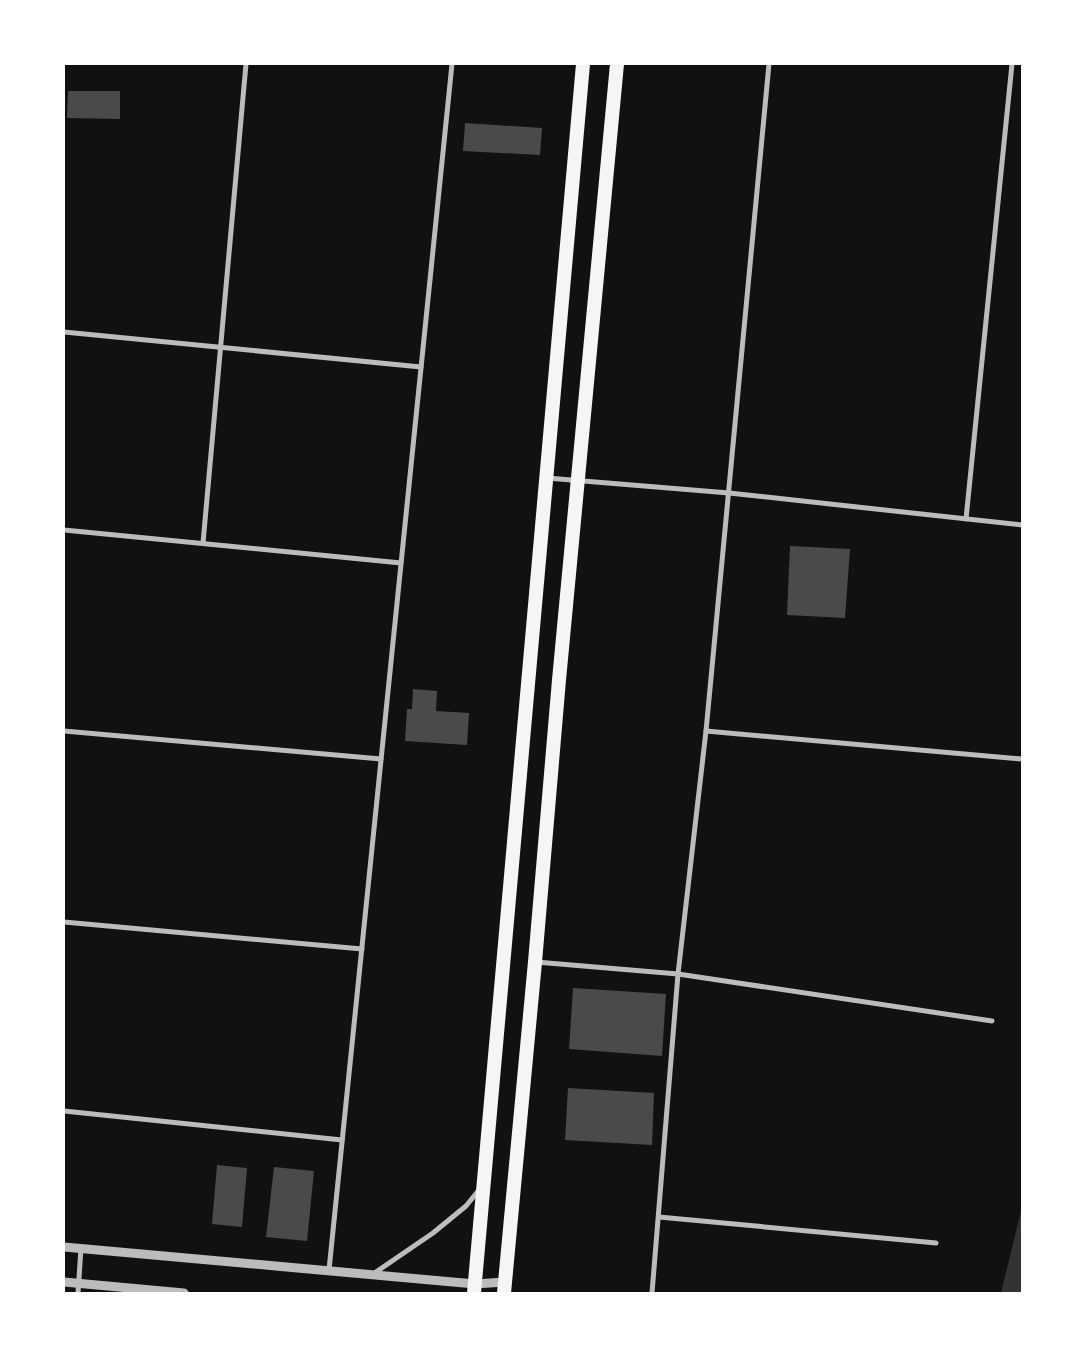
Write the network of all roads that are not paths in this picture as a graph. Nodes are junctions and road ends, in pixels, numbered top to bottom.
1 (246, 64) edge
2 (452, 64) edge
3 (583, 64) edge
4 (617, 64) edge
5 (769, 64) edge
6 (1012, 64) edge
7 (64, 332) edge
8 (220, 347) junction
9 (421, 367) junction
10 (546, 478) junction
11 (578, 480) junction
12 (729, 493) junction
13 (966, 519) junction
14 (1022, 525) edge
15 (64, 530) edge
16 (203, 543) junction
17 (401, 563) junction
18 (64, 731) edge
19 (706, 731) junction
20 (1022, 759) edge
21 (381, 760) junction
22 (64, 922) edge
23 (362, 948) junction
24 (535, 962) junction
25 (678, 974) junction
26 (992, 1021) dead end
27 (64, 1111) edge
28 (342, 1140) junction
29 (484, 1183) junction
30 (659, 1217) junction
31 (936, 1243) dead end
32 (64, 1247) edge
33 (81, 1248) junction
34 (329, 1270) junction
35 (373, 1275) junction
36 (64, 1282) edge
37 (78, 1283) junction
38 (474, 1288) edge
39 (504, 1288) edge
40 (78, 1293) edge
41 (184, 1293) edge
42 (652, 1293) edge

1 - 8 street
2 - 9 street
3 - 10 highway
4 - 11 highway
5 - 12 street
6 - 13 street
7 - 8 street
8 - 9 street
8 - 16 street
9 - 17 street
10 - 11 street
10 - 29 highway
11 - 12 street
11 - 24 highway
12 - 13 street
12 - 19 street
13 - 14 street
15 - 16 street
16 - 17 street
17 - 21 street
18 - 21 street
19 - 20 street
19 - 25 street
21 - 23 street
22 - 23 street
23 - 28 street
24 - 25 street
24 - 39 highway
25 - 26 street
25 - 30 street
27 - 28 street
28 - 34 street
29 - 35 street
29 - 38 highway
30 - 31 street
30 - 42 street
32 - 33 street
33 - 34 street
33 - 37 street
34 - 35 street
35 - 38 street
36 - 37 street
37 - 40 street
37 - 41 street
38 - 39 street

